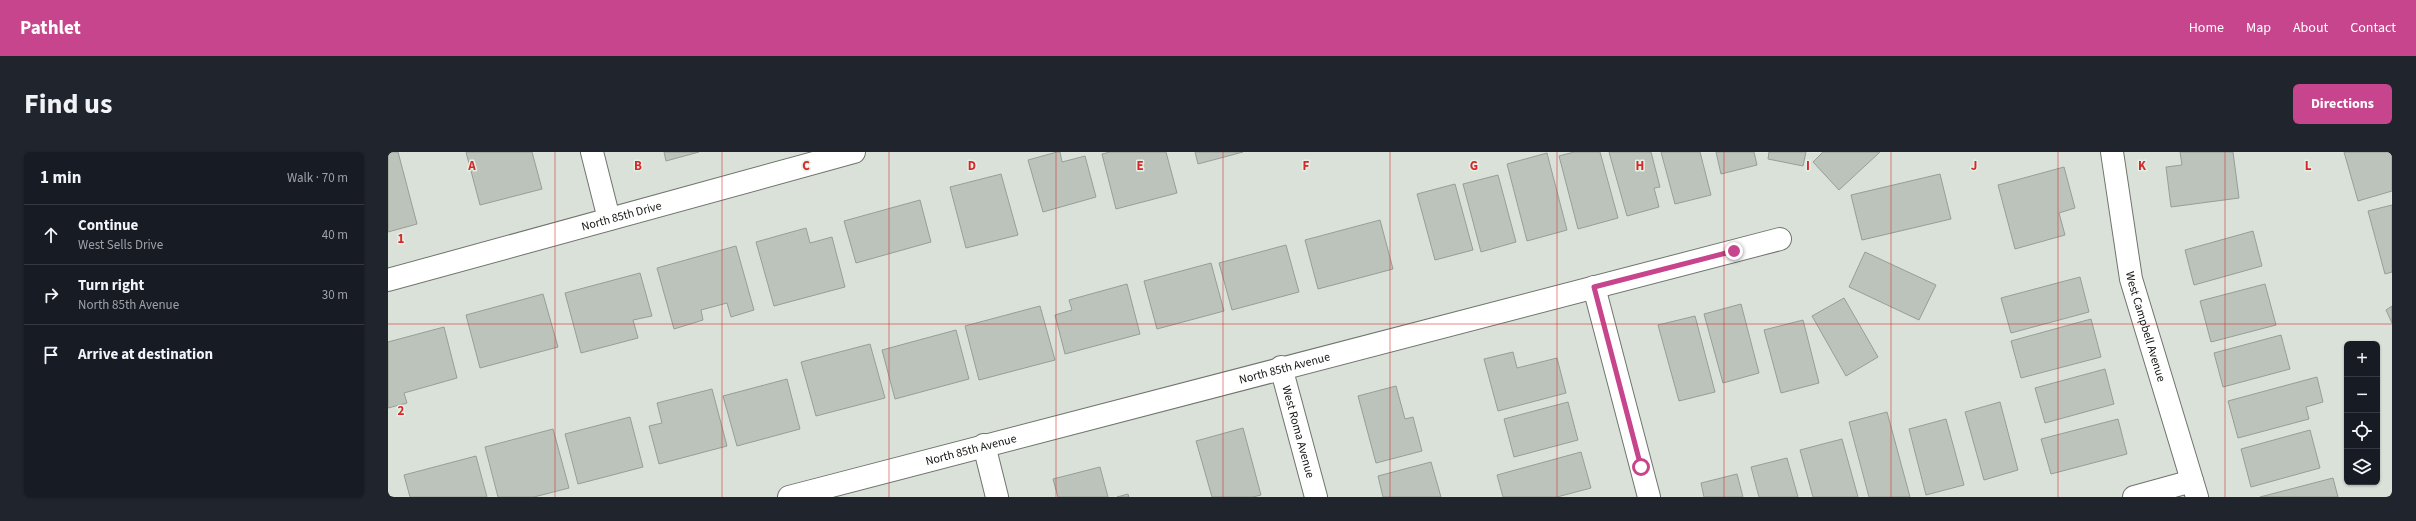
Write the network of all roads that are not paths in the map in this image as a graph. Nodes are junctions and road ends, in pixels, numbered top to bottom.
1 (592, 152) edge
2 (854, 152) edge
3 (2112, 152) edge
4 (610, 219) junction
5 (1780, 239) dead end
6 (388, 280) edge
7 (1594, 287) junction
8 (1281, 367) junction
9 (984, 445) junction
10 (2194, 489) edge
11 (789, 497) edge
12 (997, 497) edge
13 (1316, 497) edge
14 (1649, 497) edge
15 (2134, 497) edge

1 - 4 street
2 - 4 street, North 85th Drive
3 - 10 street, West Campbell Avenue
4 - 6 street, North 85th Drive
5 - 7 street, North 85th Avenue
7 - 8 street, North 85th Avenue
7 - 14 street
8 - 9 street, North 85th Avenue
8 - 13 street, West Roma Avenue
9 - 11 street, North 85th Avenue
9 - 12 street
10 - 15 street

